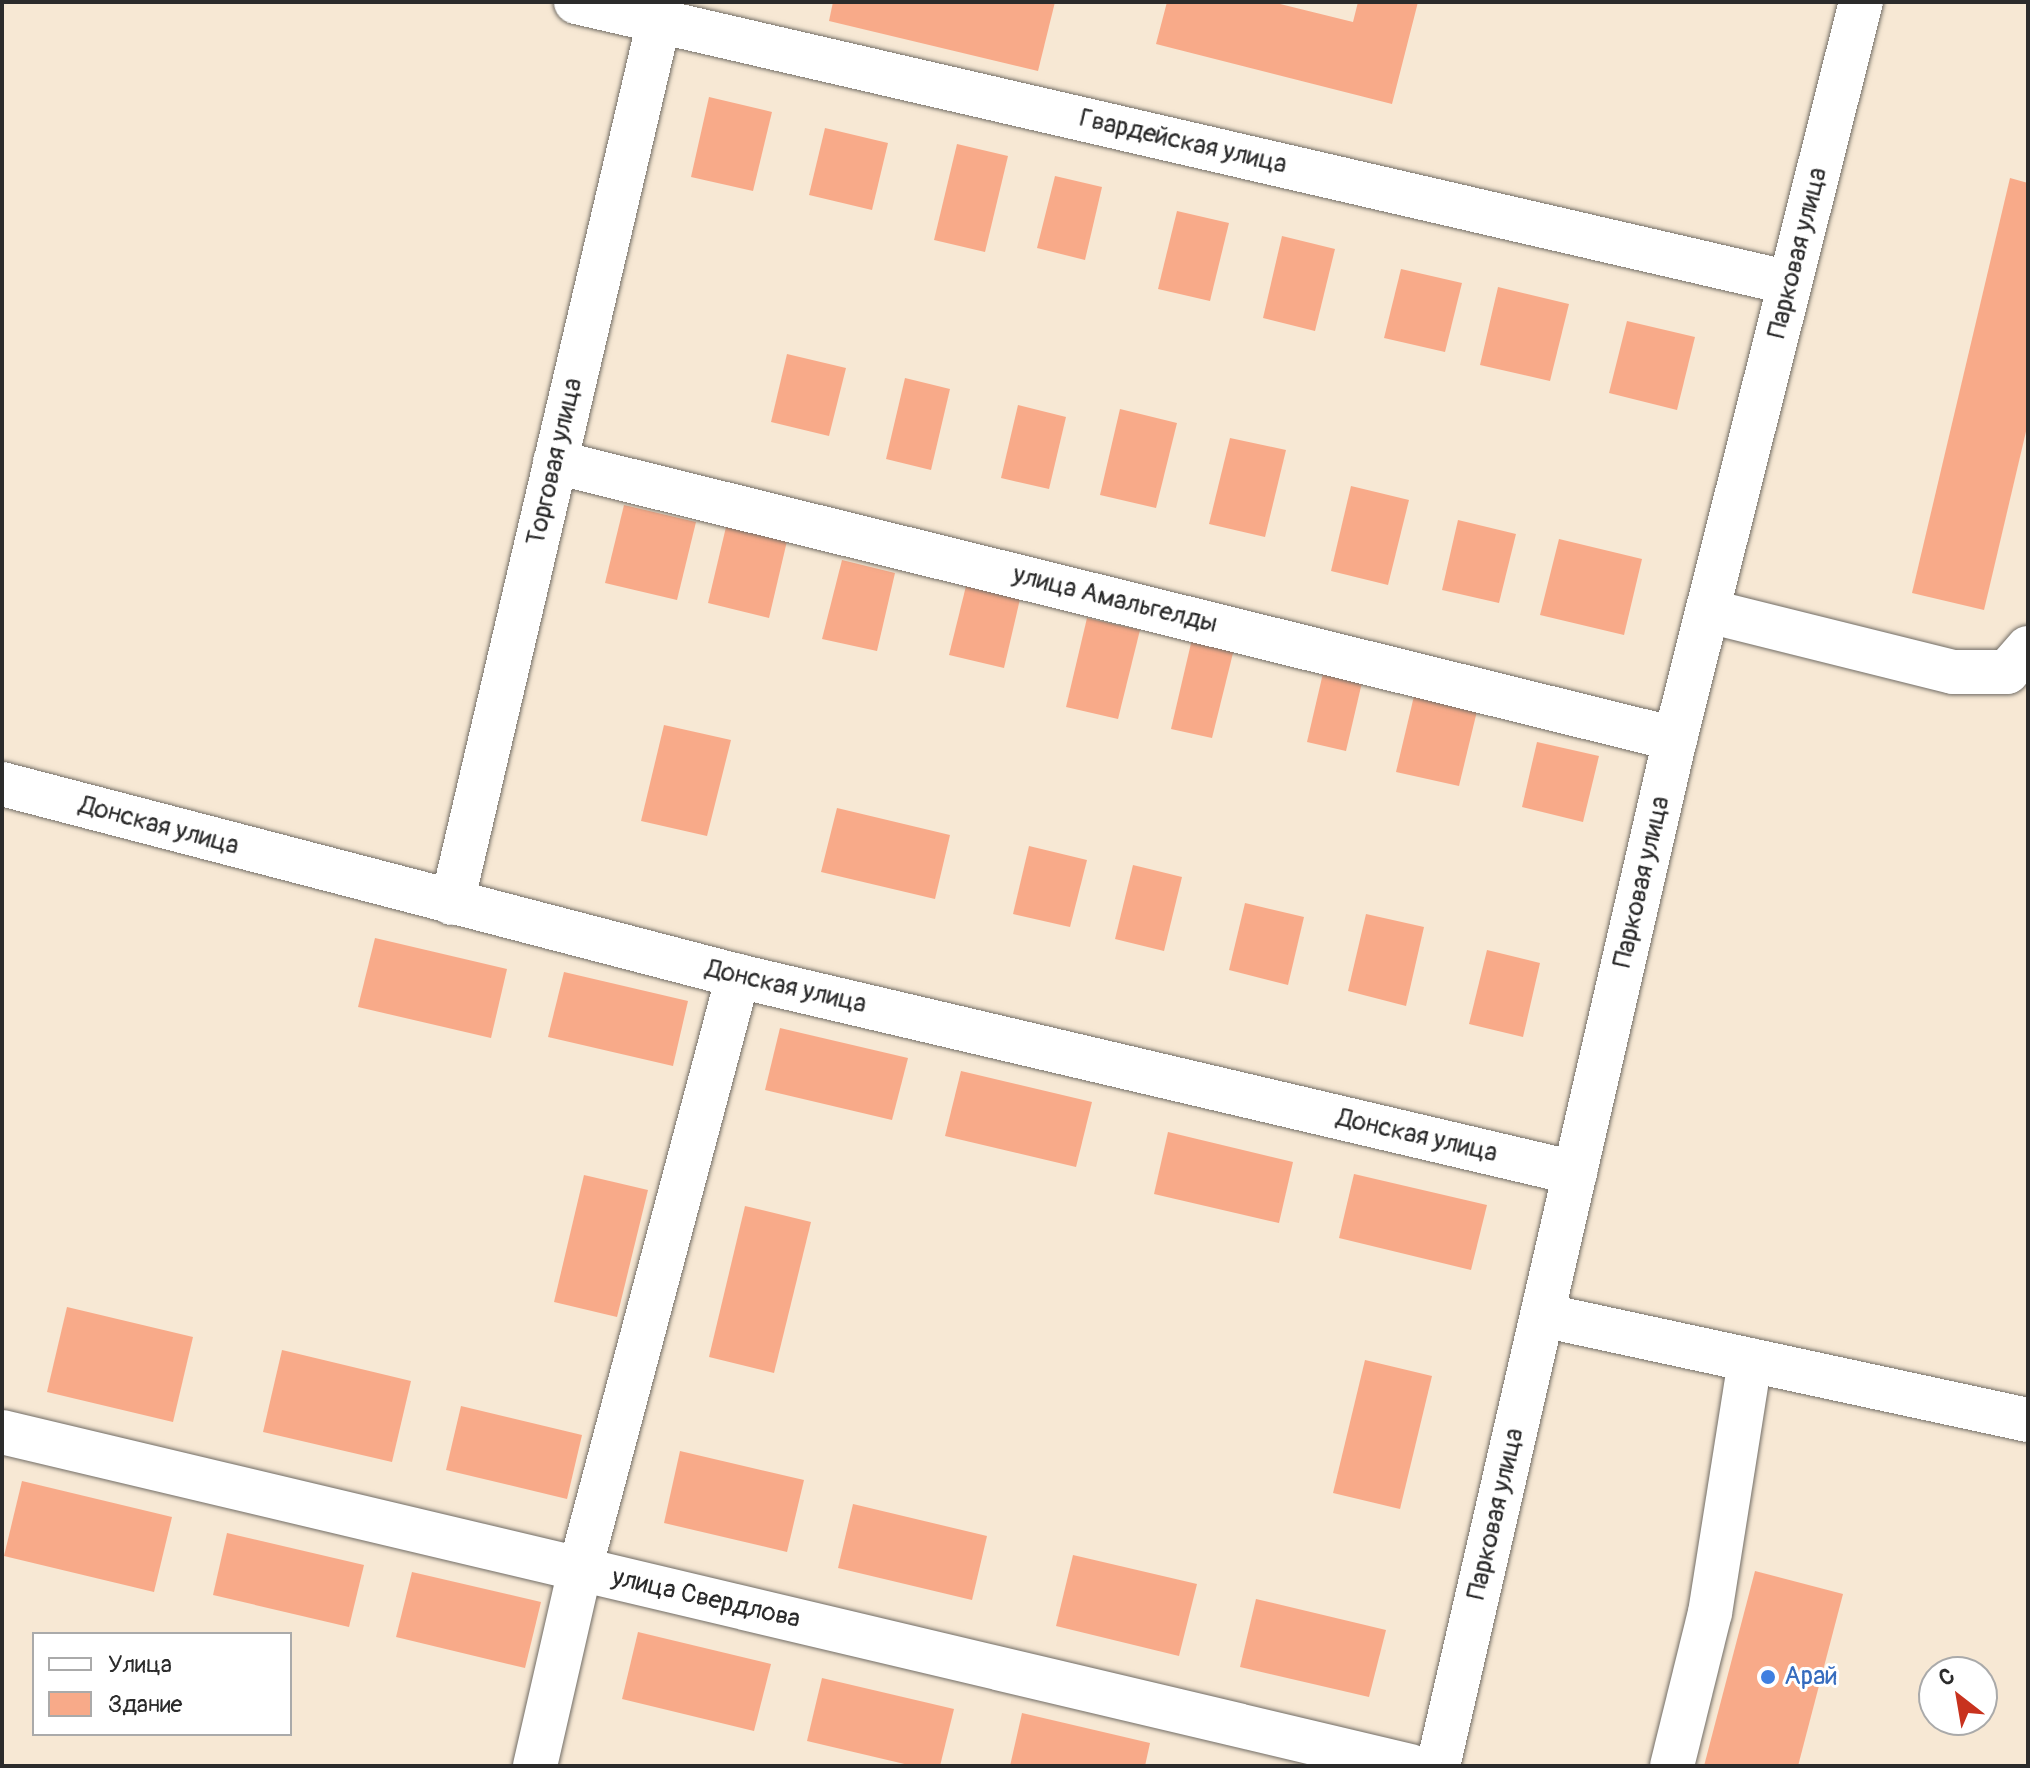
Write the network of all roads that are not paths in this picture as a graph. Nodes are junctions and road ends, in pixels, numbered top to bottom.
1 (576, 2) edge
2 (1861, 2) edge
3 (659, 21) junction
4 (1790, 283) junction
5 (555, 462) junction
6 (1708, 611) junction
7 (2028, 648) edge
8 (1675, 739) junction
9 (2, 784) edge
10 (452, 903) junction
11 (738, 976) junction
12 (1575, 1173) junction
13 (1542, 1315) junction
14 (1750, 1360) junction
15 (2028, 1420) edge
16 (2, 1432) edge
17 (580, 1569) junction
18 (535, 1766) edge
19 (1411, 1766) edge
20 (1438, 1766) edge
21 (1672, 1766) edge

1 - 3 street, Гвардейская улица
2 - 4 street, Парковая улица
3 - 4 street, Гвардейская улица
3 - 5 street, Торговая улица
4 - 6 street, Парковая улица
5 - 8 street, улица Амальгелды
5 - 10 street, Торговая улица
6 - 7 street
6 - 8 street, Парковая улица
8 - 12 street, Парковая улица
9 - 10 street, Донская улица
10 - 11 street, Донская улица
11 - 12 street, Донская улица
11 - 17 street
12 - 13 street, Парковая улица
13 - 14 street
13 - 20 street, Парковая улица
14 - 15 street
14 - 21 street
16 - 17 street, улица Свердлова
17 - 18 street
17 - 19 street, улица Свердлова

